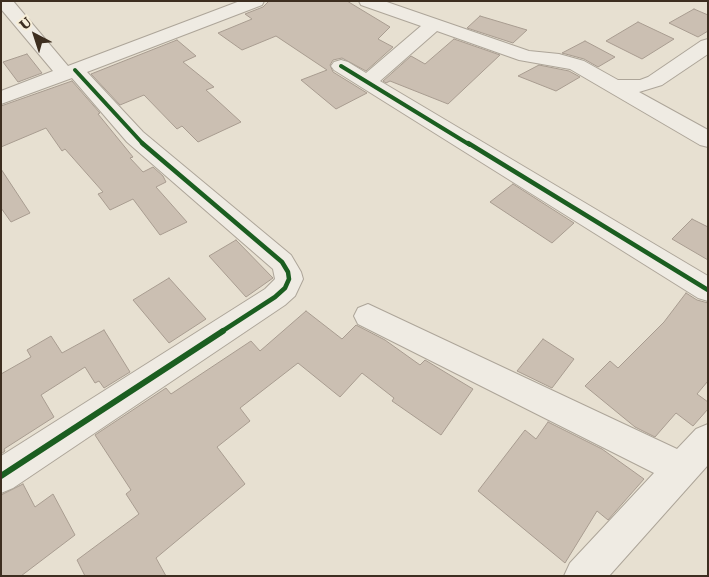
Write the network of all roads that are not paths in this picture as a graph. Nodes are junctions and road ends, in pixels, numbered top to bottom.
1 (4, 1) edge
2 (256, 1) edge
3 (367, 1) edge
4 (434, 24) junction
5 (708, 45) edge
6 (341, 66) dead end
7 (70, 72) junction
8 (367, 82) junction
9 (614, 86) junction
10 (1, 98) edge
11 (708, 140) edge
12 (708, 290) edge
13 (368, 316) dead end
14 (707, 443) edge
15 (682, 469) junction
16 (1, 476) edge
17 (583, 576) edge

1 - 7 street
2 - 7 street
3 - 4 street
4 - 8 street
4 - 9 street
5 - 9 street
6 - 8 street
7 - 10 street
7 - 16 street
8 - 12 street
9 - 11 street
13 - 15 street
14 - 15 street
15 - 17 street

